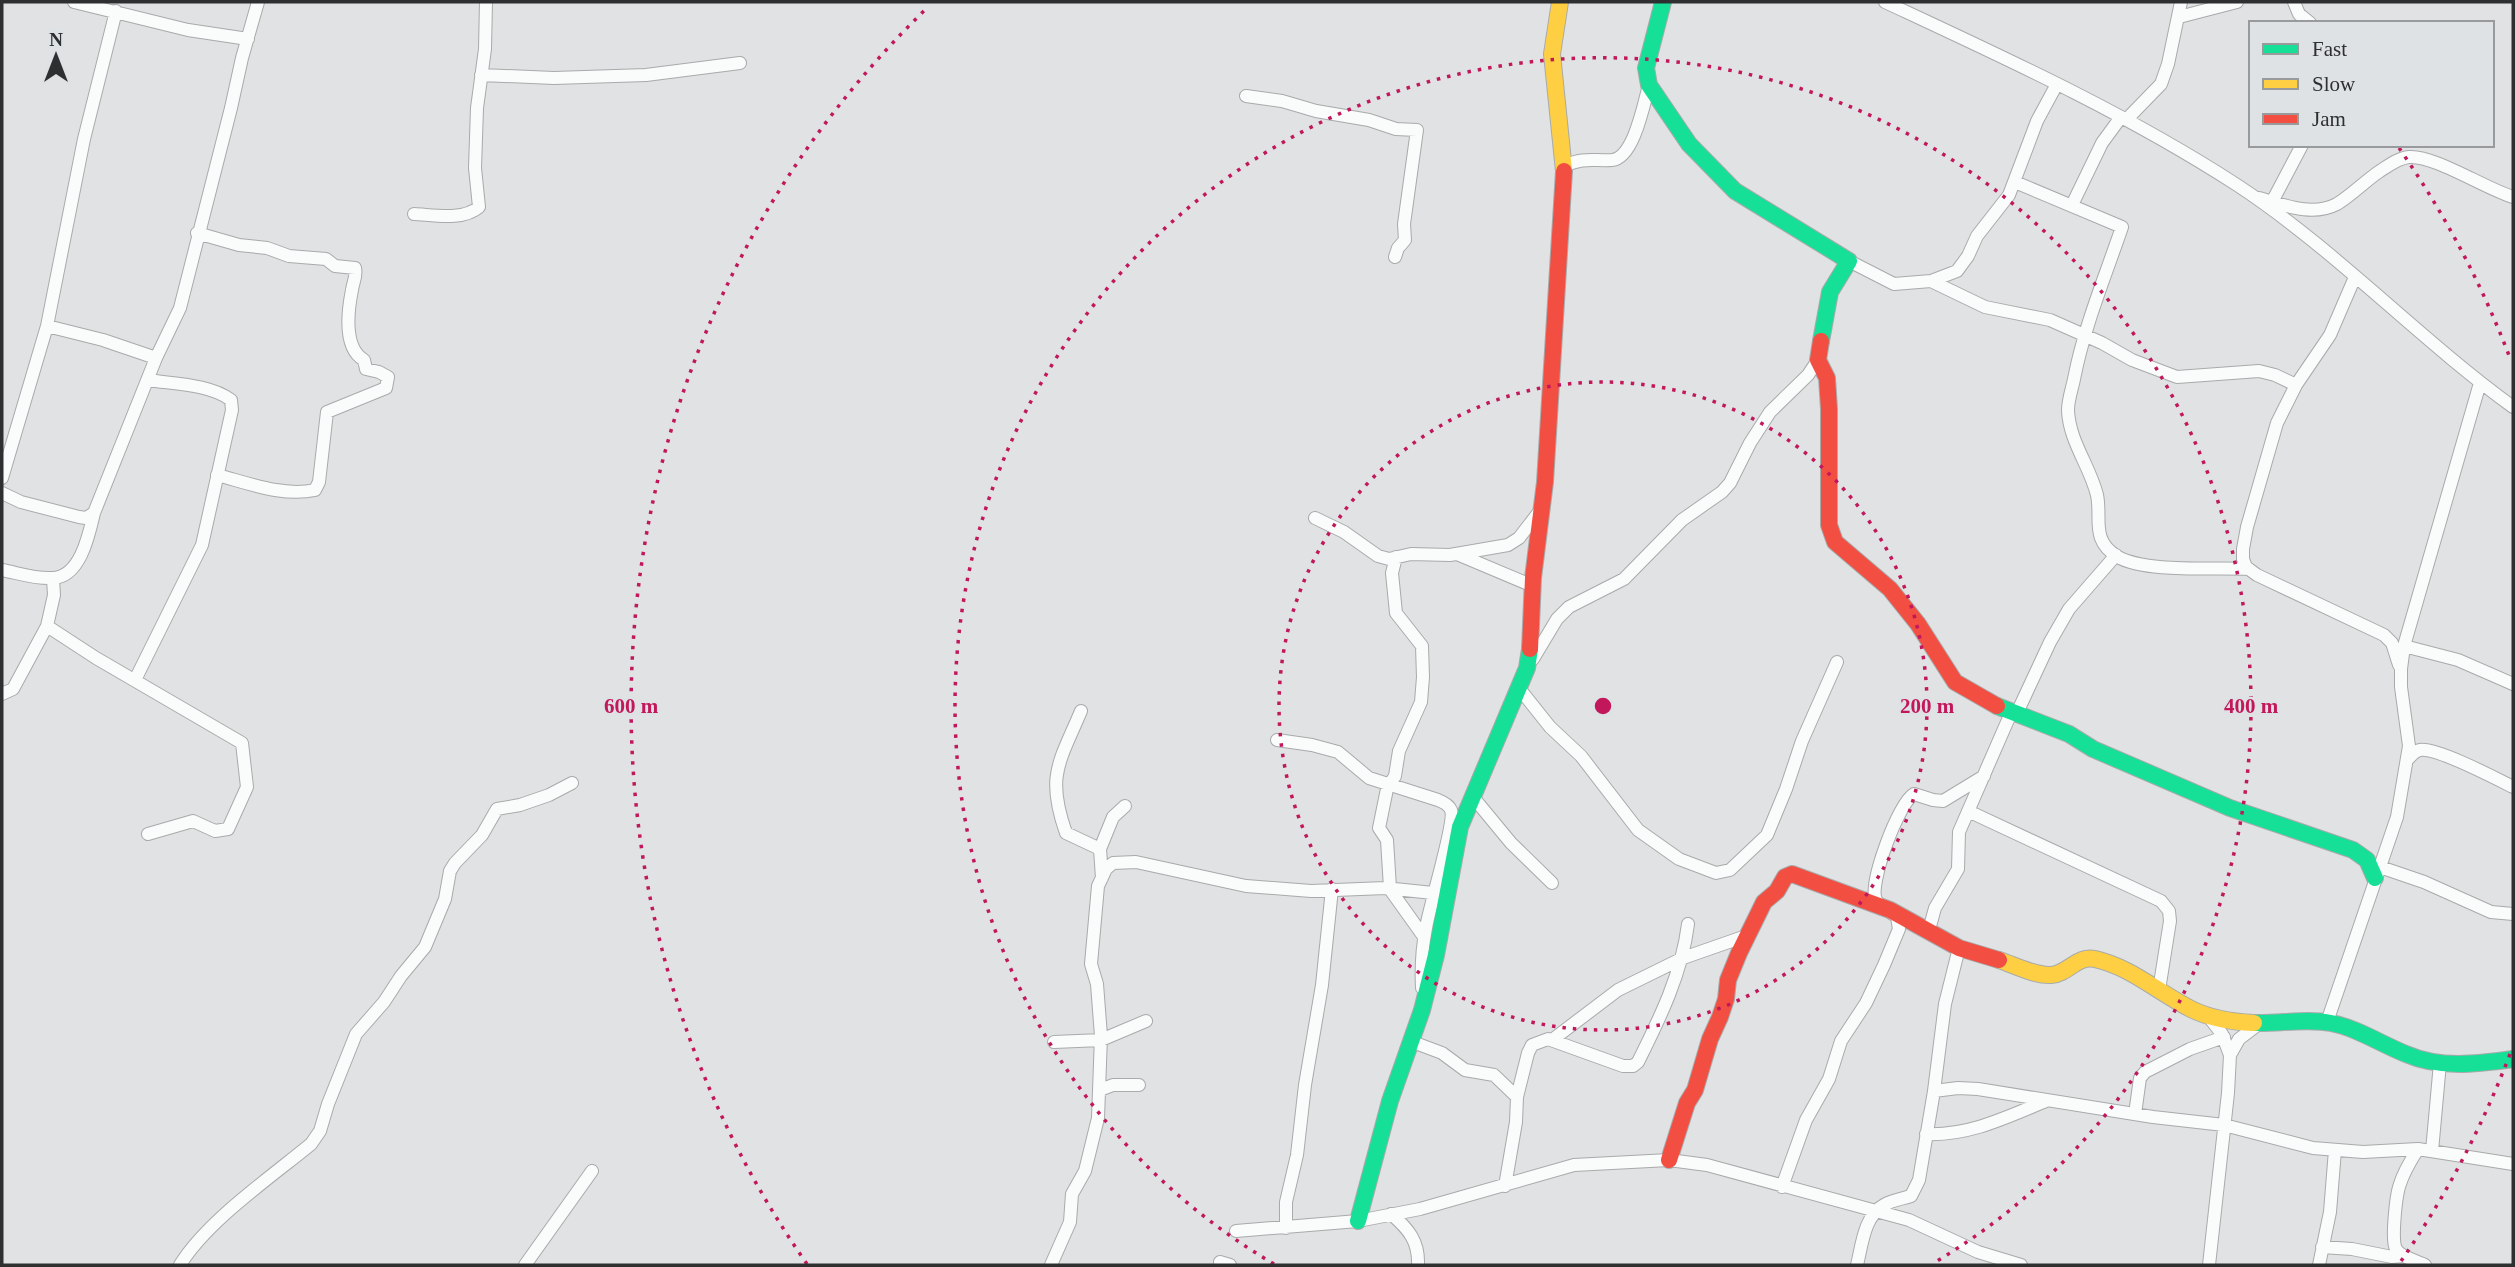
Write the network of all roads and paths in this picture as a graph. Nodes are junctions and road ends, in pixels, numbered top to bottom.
1 (74, 2) edge
2 (258, 2) edge
3 (486, 2) edge
4 (1560, 2) edge
5 (1663, 2) edge
6 (1885, 2) edge
7 (2181, 2) edge
8 (2236, 2) edge
9 (2294, 2) edge
10 (116, 11) junction
11 (2179, 17) junction
12 (2308, 21) edge
13 (247, 40) junction
14 (740, 63) dead end
15 (481, 75) junction
16 (2057, 84) junction
17 (1649, 85) junction
18 (1246, 96) dead end
19 (2124, 118) junction
20 (2301, 147) edge
21 (1564, 166) junction
22 (2015, 182) junction
23 (2250, 195) junction
24 (2513, 197) edge
25 (2272, 202) junction
26 (2072, 205) junction
27 (414, 214) dead end
28 (197, 233) junction
29 (1395, 257) dead end
30 (1849, 261) junction
31 (2355, 277) junction
32 (1931, 281) junction
33 (47, 326) junction
34 (2085, 335) junction
35 (156, 358) junction
36 (1818, 360) junction
37 (148, 380) junction
38 (2480, 383) junction
39 (2296, 385) junction
40 (2513, 407) edge
41 (217, 475) junction
42 (2, 478) edge
43 (2, 493) edge
44 (1542, 508) junction
45 (94, 513) junction
46 (1315, 518) dead end
47 (1457, 554) junction
48 (2116, 555) junction
49 (1396, 557) junction
50 (2249, 569) junction
51 (2, 570) edge
52 (53, 579) junction
53 (1533, 586) junction
54 (47, 626) junction
55 (2404, 646) junction
56 (1837, 662) dead end
57 (1527, 668) junction
58 (2400, 669) junction
59 (135, 680) junction
60 (2513, 684) edge
61 (1519, 688) junction
62 (2, 694) edge
63 (1081, 711) dead end
64 (2014, 714) junction
65 (1277, 740) dead end
66 (2407, 760) junction
67 (1983, 776) junction
68 (572, 783) dead end
69 (1389, 784) junction
70 (2513, 787) edge
71 (1473, 797) junction
72 (1125, 806) dead end
73 (1968, 811) junction
74 (148, 834) dead end
75 (1100, 849) junction
76 (2377, 872) junction
77 (1102, 879) junction
78 (1552, 883) dead end
79 (1390, 888) junction
80 (1332, 889) junction
81 (1433, 893) junction
82 (1890, 910) junction
83 (2513, 914) edge
84 (1688, 924) dead end
85 (1929, 930) junction
86 (1746, 936) junction
87 (1424, 937) junction
88 (1959, 948) junction
89 (1683, 958) junction
90 (2159, 990) junction
91 (1422, 1010) junction
92 (2207, 1016) junction
93 (1146, 1021) dead end
94 (2261, 1022) junction
95 (2327, 1023) junction
96 (2224, 1037) junction
97 (1101, 1040) junction
98 (1552, 1040) junction
99 (1410, 1041) junction
100 (1054, 1042) dead end
101 (2230, 1055) junction
102 (2513, 1059) edge
103 (2440, 1063) junction
104 (1139, 1085) dead end
105 (1100, 1090) junction
106 (1934, 1091) junction
107 (1517, 1097) junction
108 (2049, 1100) junction
109 (2135, 1114) junction
110 (2224, 1125) junction
111 (1926, 1134) junction
112 (2418, 1149) junction
113 (2335, 1150) junction
114 (2432, 1151) junction
115 (1669, 1160) junction
116 (2513, 1164) edge
117 (592, 1171) dead end
118 (1506, 1186) junction
119 (1782, 1187) junction
120 (1875, 1211) junction
121 (1391, 1214) junction
122 (1358, 1221) junction
123 (1286, 1228) junction
124 (1236, 1231) dead end
125 (2322, 1247) junction
126 (1980, 1259) edge
127 (2400, 1259) edge
128 (180, 1265) edge
129 (524, 1265) edge
130 (1051, 1265) edge
131 (1418, 1265) edge
132 (1857, 1265) edge
133 (2021, 1265) edge
134 (2209, 1265) edge
135 (2319, 1265) edge
136 (2425, 1265) edge

1 - 10 street
2 - 13 street
3 - 15 street
4 - 21 street
5 - 17 street
6 - 16 street
7 - 11 street
8 - 11 street
9 - 12 street
10 - 13 street
10 - 33 street
11 - 19 street
13 - 28 street
14 - 15 street
15 - 27 street
16 - 19 street
16 - 22 street
17 - 21 street
17 - 30 street
18 - 29 street
19 - 23 street
19 - 26 street
20 - 25 street
21 - 44 street
22 - 26 street
22 - 32 street
23 - 25 street
23 - 31 street
24 - 25 street
26 - 34 street
28 - 35 street
28 - 41 street
30 - 32 street
30 - 36 street
31 - 38 street
31 - 39 street
32 - 34 street
33 - 35 street
33 - 42 street
34 - 39 street
34 - 48 street
35 - 37 street
36 - 57 street
36 - 64 street
37 - 41 street
37 - 45 street
38 - 40 street
38 - 55 street
39 - 50 street
41 - 59 street
43 - 45 street
44 - 47 street
44 - 53 street
45 - 52 street
46 - 49 street
47 - 49 street
47 - 53 street
48 - 50 street
48 - 64 street
49 - 69 street
50 - 58 street
51 - 52 street
52 - 54 street
53 - 57 street
54 - 59 street
54 - 62 street
55 - 58 street
55 - 60 street
56 - 61 street
57 - 61 street
58 - 66 street
59 - 74 street
61 - 71 street
63 - 75 street
64 - 67 street
64 - 76 street
65 - 69 street
66 - 70 street
66 - 76 street
67 - 73 street
67 - 82 street
68 - 128 street
69 - 79 street
69 - 81 street
71 - 78 street
71 - 91 street
72 - 75 street
73 - 85 street
73 - 90 street
75 - 77 street
76 - 83 street
76 - 95 street
77 - 80 street
77 - 97 street
79 - 80 street
79 - 81 street
79 - 87 street
80 - 123 street
81 - 87 street
82 - 85 street
82 - 86 street
82 - 119 street
84 - 89 street
85 - 88 street
86 - 89 street
86 - 115 street
87 - 91 street
88 - 90 street
88 - 106 street
89 - 98 street
89 - 98 street
90 - 92 street
91 - 99 street
92 - 94 street
92 - 96 street
93 - 97 street
94 - 95 street
94 - 101 street
95 - 103 street
96 - 101 street
96 - 109 street
97 - 100 street
97 - 105 street
98 - 107 street
99 - 107 street
99 - 122 street
101 - 110 street
102 - 103 street
103 - 114 street
104 - 105 street
105 - 130 street
106 - 108 street
106 - 111 street
107 - 118 street
108 - 109 street
108 - 111 street
109 - 110 street
110 - 113 street
110 - 134 street
111 - 120 street
112 - 113 street
112 - 114 street
112 - 127 street
113 - 125 street
114 - 116 street
115 - 118 street
115 - 119 street
117 - 129 street
118 - 121 street
119 - 120 street
120 - 126 street
120 - 132 street
121 - 122 street
121 - 131 street
122 - 123 street
123 - 124 street
125 - 127 street
125 - 135 street
126 - 133 street
127 - 136 street

